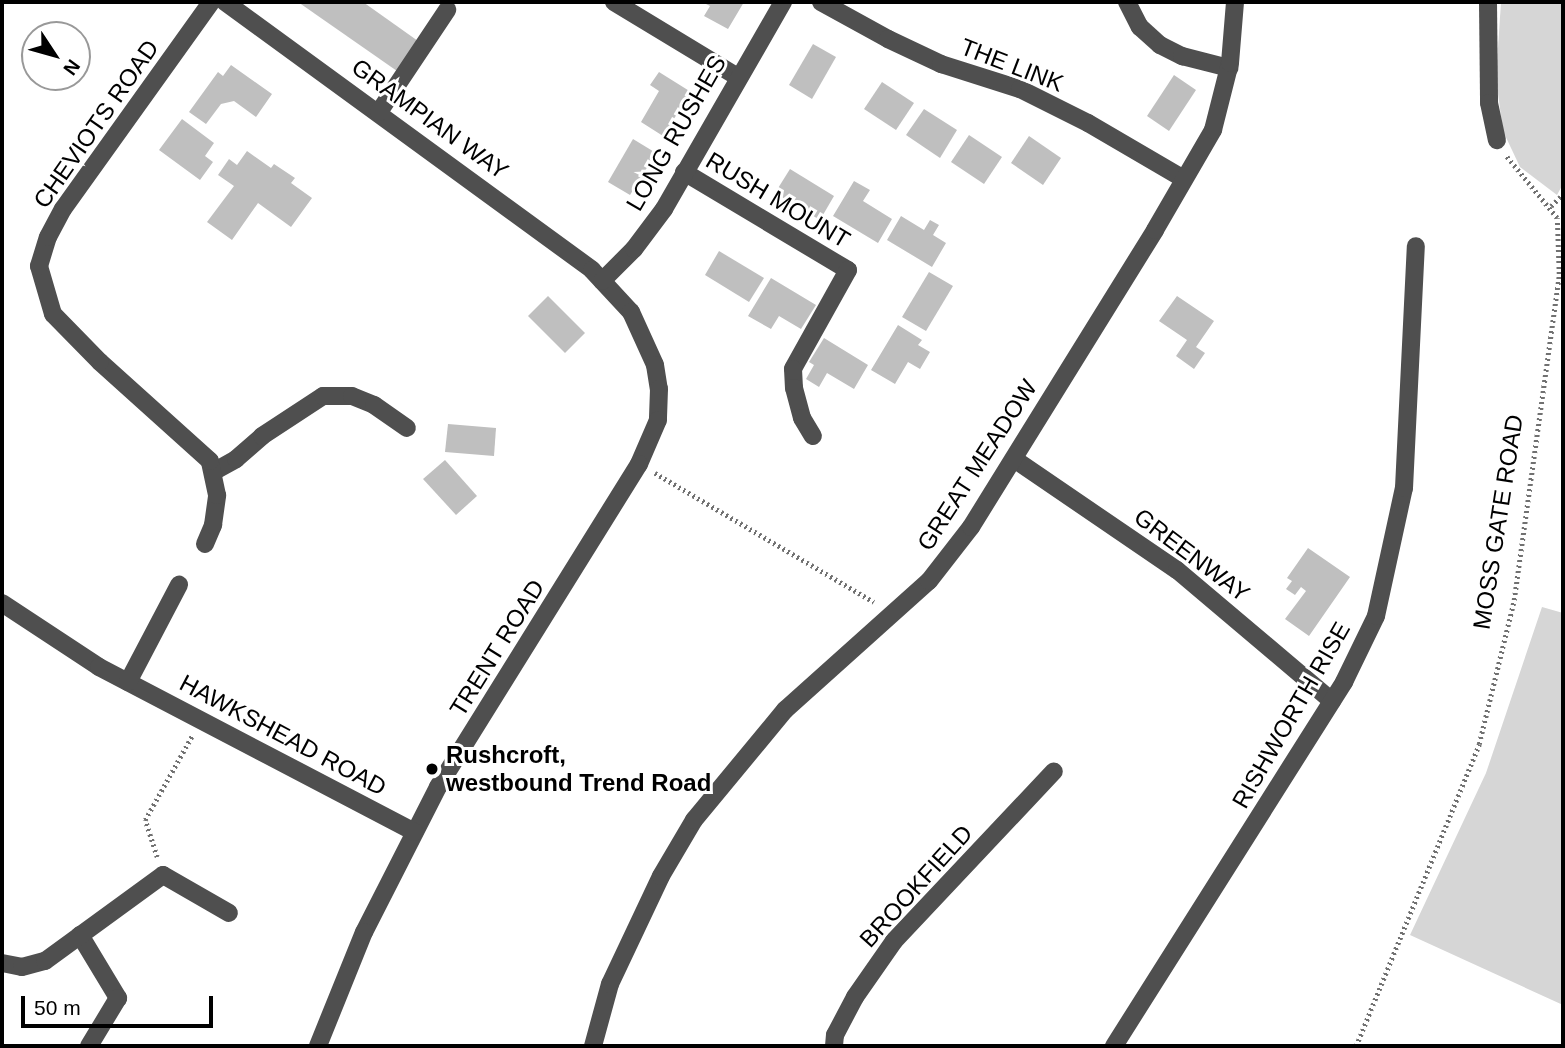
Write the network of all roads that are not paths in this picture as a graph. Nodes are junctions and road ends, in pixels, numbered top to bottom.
1 (211, 2) edge
2 (225, 2) edge
3 (614, 2) edge
4 (783, 2) edge
5 (821, 2) edge
6 (1127, 2) edge
7 (1235, 2) edge
8 (1488, 2) edge
9 (447, 10) dead end
10 (1229, 68) junction
11 (738, 77) junction
12 (379, 112) junction
13 (1497, 140) road end
14 (684, 172) junction
15 (1184, 179) junction
16 (1416, 246) dead end
17 (602, 281) junction
18 (407, 428) dead end
19 (813, 436) dead end
20 (1014, 459) junction
21 (213, 472) junction
22 (205, 544) dead end
23 (179, 585) dead end
24 (2, 603) edge
25 (128, 682) junction
26 (1332, 701) junction
27 (1054, 771) dead end
28 (415, 832) junction
29 (229, 913) dead end
30 (80, 935) junction
31 (2, 963) edge
32 (89, 1046) edge
33 (318, 1046) edge
34 (593, 1046) edge
35 (834, 1046) edge
36 (1114, 1046) edge

1 - 21 street, CHEVIOTS ROAD
2 - 12 street, GRAMPIAN WAY
3 - 11 street
4 - 11 street, LONG RUSHES
5 - 15 street, THE LINK
6 - 10 street
7 - 10 street, GREAT MEADOW
8 - 13 street
9 - 12 street
10 - 15 street, GREAT MEADOW
11 - 14 street, LONG RUSHES
12 - 17 street, GRAMPIAN WAY
14 - 17 street, LONG RUSHES
14 - 19 street, RUSH MOUNT
15 - 20 street, GREAT MEADOW
16 - 26 street, RISHWORTH RISE
17 - 28 street, TRENT ROAD
18 - 21 street
20 - 26 street, GREENWAY
20 - 34 street, GREAT MEADOW
21 - 22 street
23 - 25 street
24 - 25 street, HAWKSHEAD ROAD
25 - 28 street, HAWKSHEAD ROAD
26 - 36 street, RISHWORTH RISE
27 - 35 street, BROOKFIELD
28 - 33 street, TRENT ROAD
29 - 30 street
30 - 31 street
30 - 32 street

